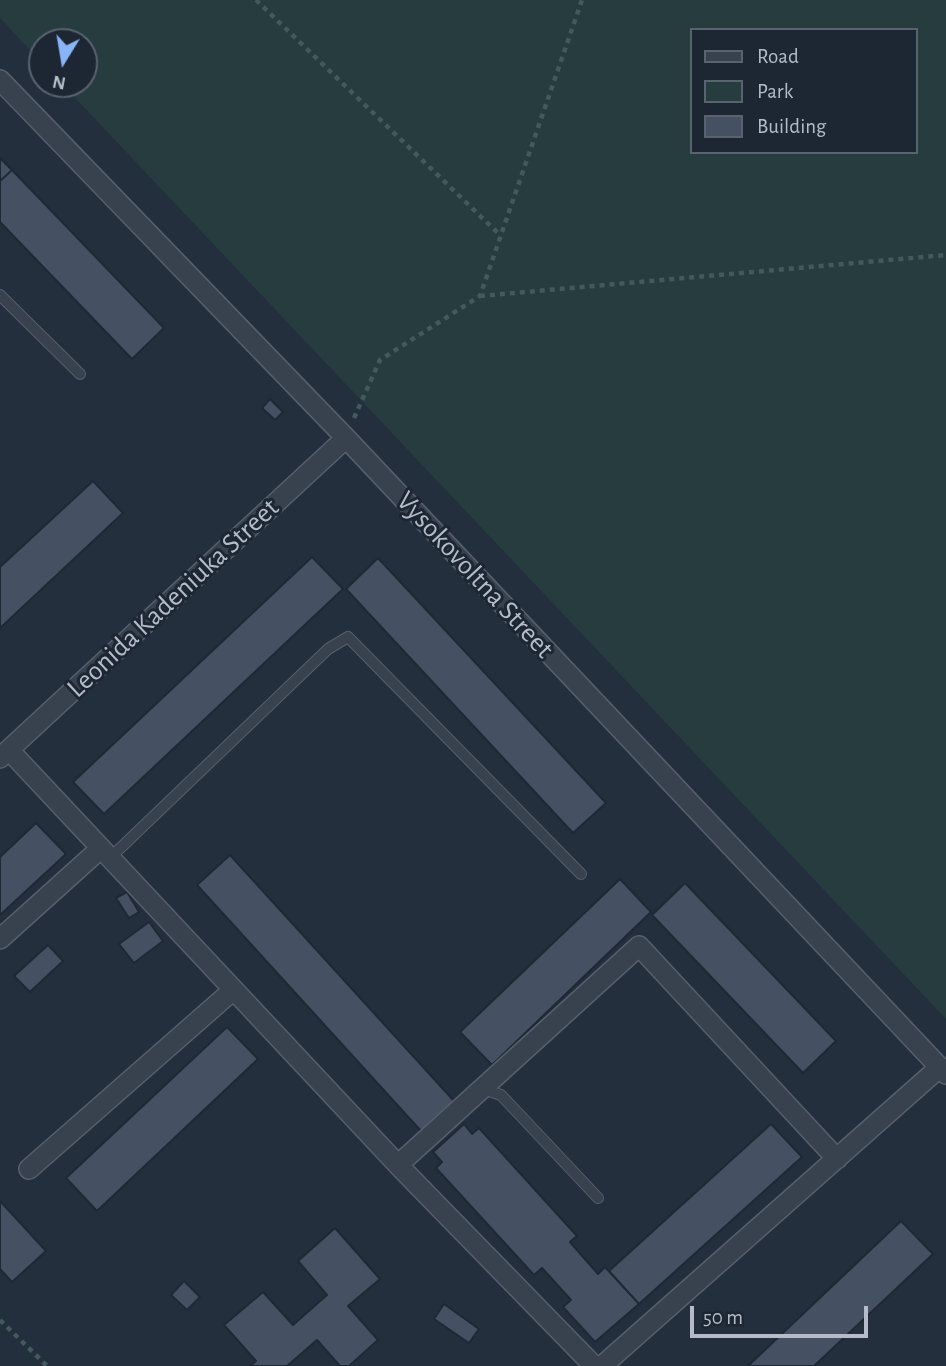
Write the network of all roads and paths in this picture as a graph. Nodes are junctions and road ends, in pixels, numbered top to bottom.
1 (256, 0) edge
2 (582, 0) edge
3 (0, 80) edge
4 (501, 236) junction
5 (946, 255) edge
6 (0, 295) edge
7 (481, 296) junction
8 (80, 374) dead end
9 (346, 438) junction
10 (3, 749) edge
11 (105, 854) junction
12 (581, 874) dead end
13 (0, 939) edge
14 (232, 991) junction
15 (943, 1070) edge
16 (482, 1089) junction
17 (837, 1159) junction
18 (398, 1166) junction
19 (29, 1169) dead end
20 (598, 1198) dead end
21 (0, 1320) edge
22 (47, 1366) edge
23 (594, 1366) edge
24 (602, 1366) edge

1 - 4 path
2 - 4 path
3 - 9 street, Vysokovoltna Street
4 - 7 path
5 - 7 path
6 - 8 lane
7 - 9 path
9 - 10 street, Leonida Kadeniuka Street
9 - 15 street, Vysokovoltna Street
10 - 11 street
11 - 12 lane
11 - 13 street
11 - 14 street
14 - 18 street
14 - 19 street
15 - 17 street
16 - 17 street
16 - 18 street
16 - 20 lane
17 - 24 street
18 - 23 street
21 - 22 path

